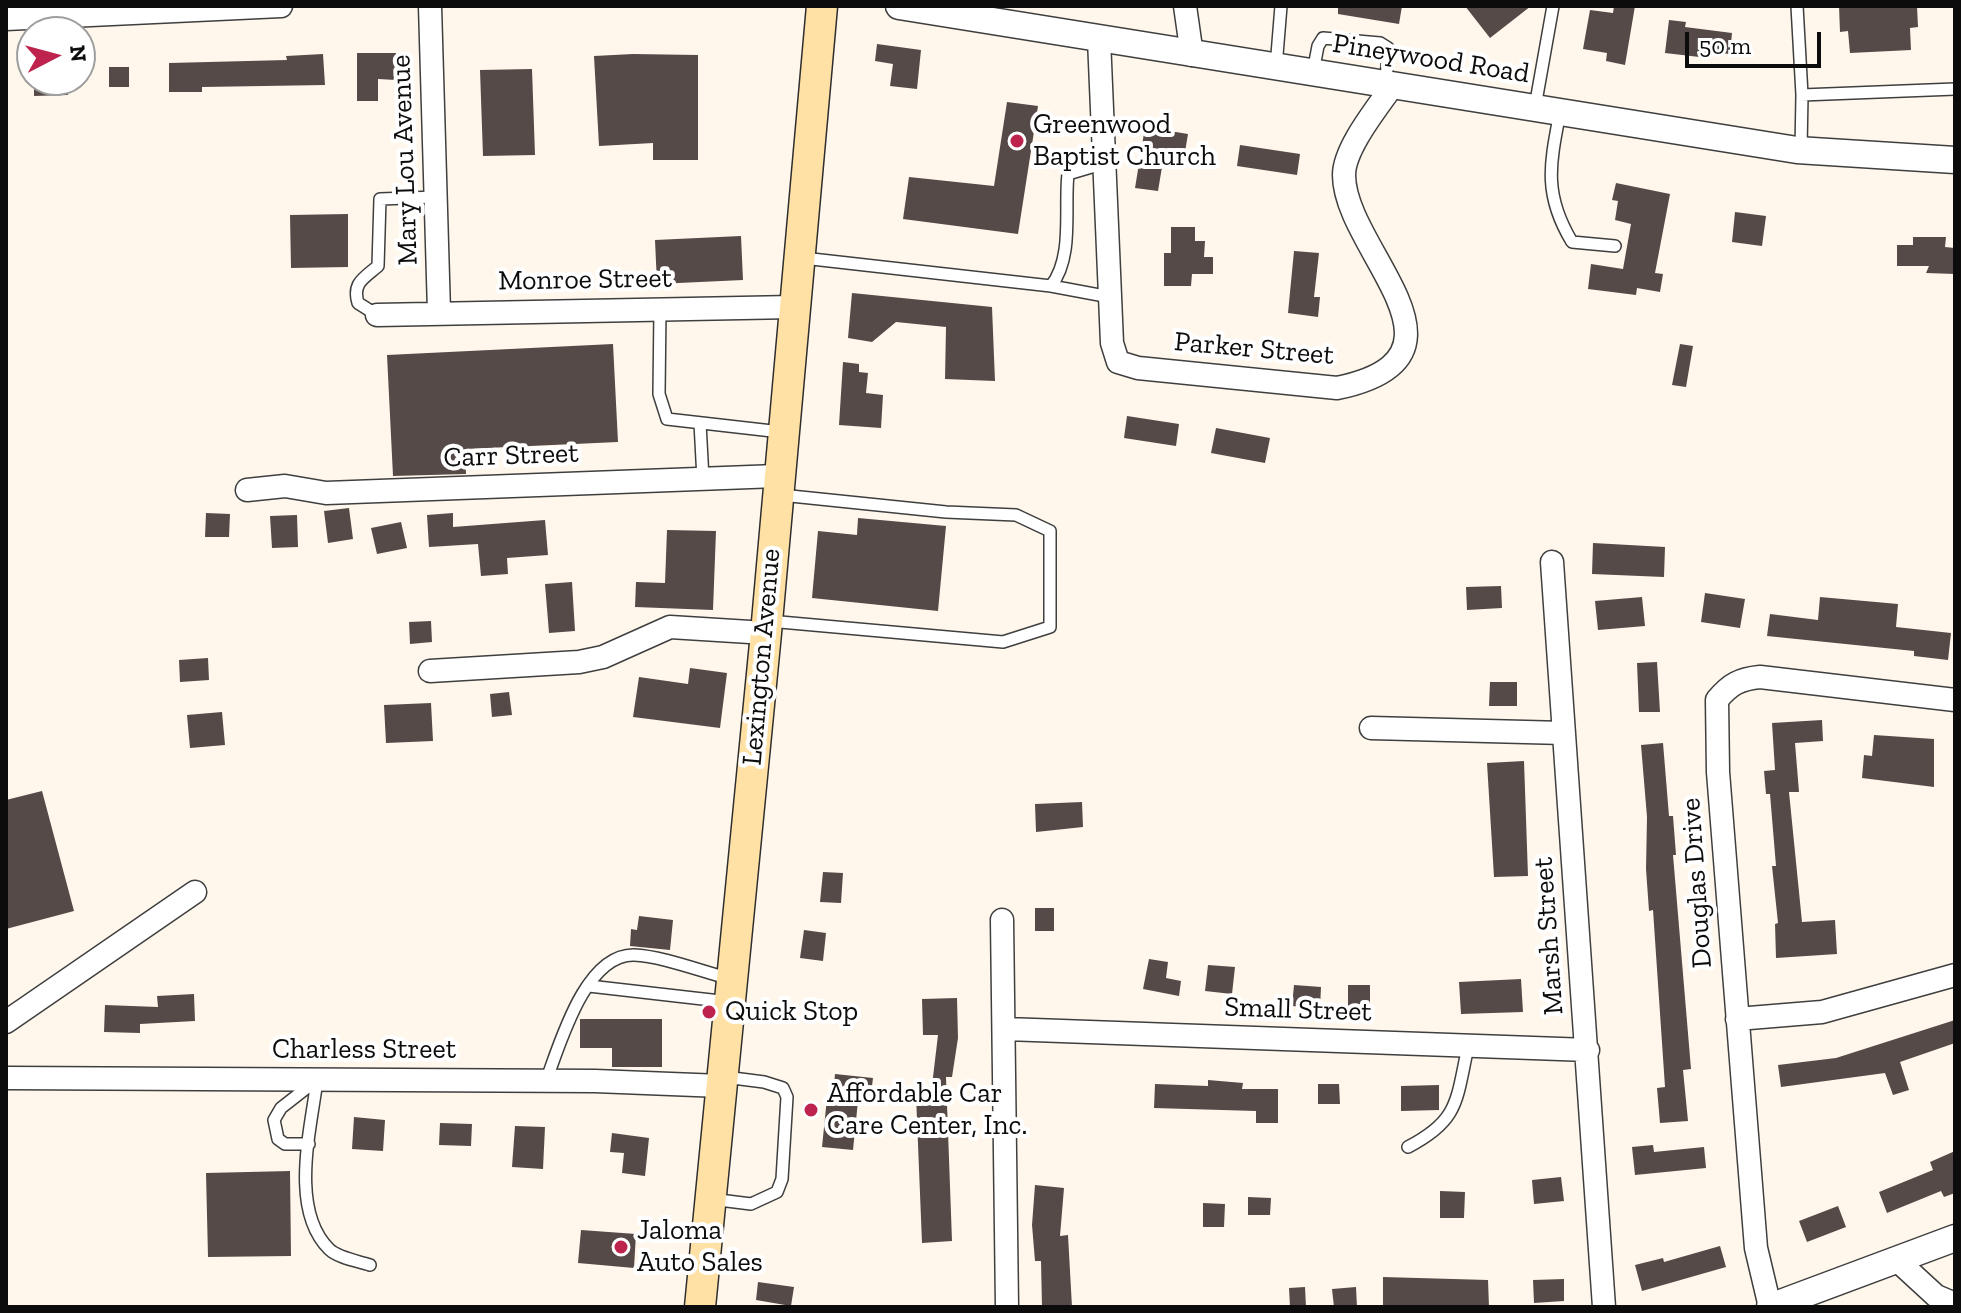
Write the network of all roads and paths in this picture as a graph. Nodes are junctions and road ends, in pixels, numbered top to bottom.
1 (281, 6) edge
2 (430, 6) edge
3 (822, 6) edge
4 (899, 6) edge
5 (1185, 6) edge
6 (1281, 6) edge
7 (1553, 6) edge
8 (1797, 6) edge
9 (6, 19) edge
10 (1099, 39) junction
11 (1192, 55) junction
12 (1276, 68) junction
13 (1313, 73) junction
14 (1390, 84) junction
15 (1955, 89) edge
16 (1802, 95) junction
17 (1547, 110) junction
18 (1801, 151) junction
19 (1955, 160) edge
20 (1105, 163) junction
21 (436, 197) junction
22 (1615, 246) dead end
23 (798, 257) junction
24 (1051, 286) junction
25 (1110, 297) junction
26 (793, 307) junction
27 (660, 309) junction
28 (439, 312) junction
29 (377, 315) joint
30 (700, 423) junction
31 (782, 432) junction
32 (703, 479) junction
33 (777, 486) junction
34 (247, 490) dead end
35 (1552, 562) dead end
36 (767, 627) junction
37 (430, 671) dead end
38 (1955, 700) edge
39 (1371, 728) dead end
40 (1564, 733) junction
41 (195, 892) dead end
42 (1002, 920) dead end
43 (1955, 975) edge
44 (589, 986) junction
45 (730, 990) junction
46 (1737, 1019) junction
47 (6, 1022) edge
48 (1006, 1029) junction
49 (1468, 1047) junction
50 (1588, 1050) junction
51 (6, 1078) edge
52 (317, 1080) junction
53 (546, 1081) junction
54 (721, 1081) junction
55 (309, 1144) junction
56 (1408, 1147) dead end
57 (710, 1199) junction
58 (1955, 1238) edge
59 (1898, 1261) junction
60 (370, 1265) dead end
61 (1955, 1304) edge
62 (700, 1307) edge
63 (1007, 1307) edge
64 (1604, 1307) edge
65 (1770, 1307) edge

1 - 9 street
2 - 21 street, Mary Lou Avenue
3 - 23 main road, Lexington Avenue
4 - 10 street, Pineywood Road
5 - 11 street
6 - 12 lane
7 - 17 lane
8 - 16 lane
10 - 11 street, Pineywood Road
10 - 20 street, Parker Street
11 - 12 street, Pineywood Road
12 - 13 street, Pineywood Road
13 - 14 street, Pineywood Road
13 - 14 lane
14 - 17 street, Pineywood Road
14 - 25 street, Parker Street
15 - 16 lane
16 - 18 lane
17 - 18 street, Pineywood Road
17 - 22 lane
18 - 19 street, Pineywood Road
20 - 24 lane
20 - 25 street, Parker Street
21 - 28 street, Mary Lou Avenue
21 - 29 lane
23 - 24 lane
23 - 26 main road, Lexington Avenue
24 - 25 lane
26 - 27 street, Monroe Street
26 - 31 main road, Lexington Avenue
27 - 28 street, Monroe Street
27 - 30 lane
28 - 29 street, Monroe Street
30 - 31 lane
30 - 32 lane
31 - 33 main road, Lexington Avenue
32 - 33 street, Carr Street
32 - 34 street, Carr Street
33 - 36 main road, Lexington Avenue
33 - 36 lane
35 - 40 street, Marsh Street
36 - 37 street
36 - 45 main road, Lexington Avenue
38 - 46 street, Douglas Drive
39 - 40 street
40 - 50 street, Marsh Street
41 - 47 street
42 - 48 street
43 - 46 street
44 - 45 lane
44 - 45 lane
44 - 53 lane
45 - 54 main road, Lexington Avenue
46 - 65 street, Douglas Drive
48 - 49 street, Small Street
48 - 63 street
49 - 50 street, Small Street
49 - 56 lane
50 - 64 street, Marsh Street
51 - 52 street, Charless Street
52 - 53 street, Charless Street
52 - 55 lane
52 - 55 lane
53 - 54 street, Charless Street
54 - 57 main road, Lexington Avenue
54 - 57 lane
55 - 60 lane
57 - 62 main road, Lexington Avenue
58 - 59 street
59 - 61 street
59 - 65 street

